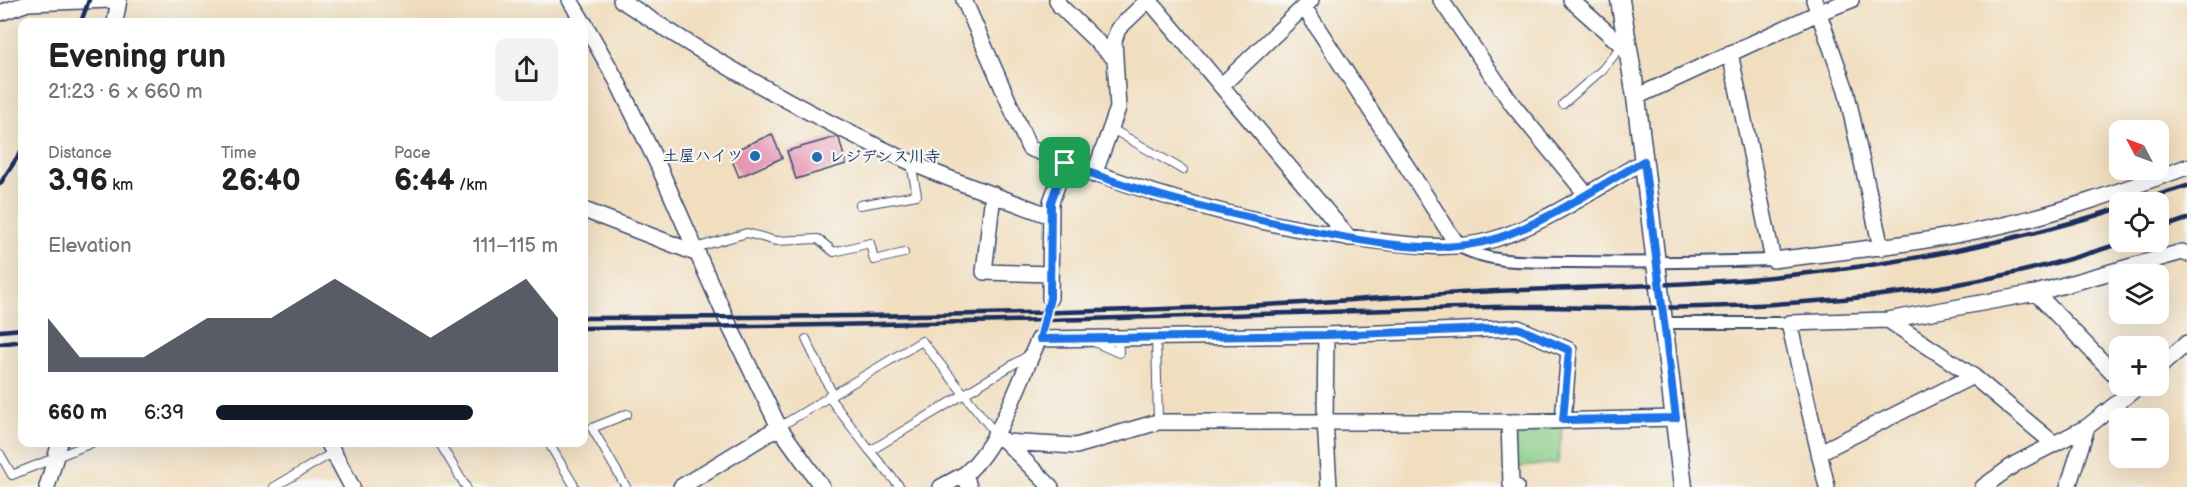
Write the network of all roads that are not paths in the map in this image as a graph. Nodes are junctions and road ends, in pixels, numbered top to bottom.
1 (111, 0) edge
2 (119, 0) edge
3 (570, 0) edge
4 (621, 0) edge
5 (964, 0) edge
6 (1057, 0) edge
7 (1148, 0) edge
8 (1441, 0) edge
9 (1571, 0) edge
10 (1620, 0) edge
11 (1851, 0) edge
12 (1308, 3) edge
13 (1817, 6) edge
14 (0, 13) edge
15 (116, 18) edge
16 (580, 18) edge
17 (588, 32) edge
18 (1624, 47) junction
19 (1730, 53) junction
20 (1116, 59) junction
21 (1221, 86) junction
22 (1636, 97) junction
23 (1563, 104) dead end
24 (1113, 129) junction
25 (1644, 161) junction
26 (911, 162) junction
27 (1065, 163) junction
28 (2187, 167) edge
29 (1182, 170) dead end
30 (1094, 175) junction
31 (993, 194) junction
32 (1586, 195) junction
33 (860, 206) dead end
34 (588, 211) edge
35 (1050, 216) junction
36 (1349, 238) junction
37 (1458, 246) junction
38 (1881, 248) junction
39 (696, 251) junction
40 (904, 253) dead end
41 (2187, 254) edge
42 (1773, 260) junction
43 (1656, 264) junction
44 (1050, 274) junction
45 (2036, 293) junction
46 (1050, 298) joint
47 (1888, 320) junction
48 (1664, 323) junction
49 (1789, 323) junction
50 (1156, 335) junction
51 (1326, 335) junction
52 (806, 339) dead end
53 (1040, 339) junction
54 (2187, 344) edge
55 (1032, 353) junction
56 (2169, 359) edge
57 (2109, 369) edge
58 (1973, 376) junction
59 (830, 394) junction
60 (964, 394) junction
61 (2123, 396) edge
62 (627, 414) dead end
63 (1676, 418) junction
64 (1325, 420) junction
65 (1563, 420) junction
66 (1158, 422) junction
67 (1509, 422) junction
68 (779, 427) junction
69 (2087, 428) junction
70 (1000, 438) junction
71 (2053, 443) junction
72 (58, 447) edge
73 (82, 447) edge
74 (331, 447) edge
75 (442, 447) edge
76 (551, 447) edge
77 (870, 451) junction
78 (1820, 452) junction
79 (0, 454) edge
80 (55, 458) junction
81 (967, 480) edge
82 (1511, 486) edge
83 (47, 487) edge
84 (274, 487) edge
85 (352, 487) edge
86 (466, 487) edge
87 (575, 487) edge
88 (626, 487) edge
89 (681, 487) edge
90 (822, 487) edge
91 (900, 487) edge
92 (941, 487) edge
93 (1051, 487) edge
94 (1329, 487) edge
95 (1683, 487) edge
96 (1827, 487) edge
97 (1983, 487) edge
98 (2068, 487) edge

1 - 14 street
2 - 15 street
3 - 16 street
4 - 26 street
5 - 27 street
6 - 20 street
7 - 20 street
7 - 21 street
8 - 32 street
9 - 18 street
10 - 18 street
11 - 13 street
12 - 21 street
12 - 37 street
13 - 19 street
13 - 38 street
17 - 39 street
18 - 22 street
18 - 23 lane
19 - 22 street
19 - 42 street
20 - 24 street
21 - 36 street
22 - 25 street
24 - 29 lane
24 - 30 street
25 - 32 street
25 - 43 street
26 - 31 street
26 - 33 lane
27 - 30 street
27 - 35 street
28 - 38 street
30 - 36 street
31 - 35 street
31 - 44 street
32 - 37 street
34 - 39 street
35 - 44 street
36 - 37 street
37 - 43 street
38 - 42 street
39 - 40 lane
39 - 68 street
41 - 45 street
42 - 43 street
43 - 48 street
44 - 46 street
45 - 47 street
45 - 57 street
46 - 53 lane
47 - 49 street
47 - 58 street
48 - 49 street
48 - 63 street
49 - 78 street
50 - 51 street
50 - 53 street
50 - 66 lane
51 - 64 street
51 - 65 street
52 - 59 lane
53 - 55 street
54 - 56 street
55 - 60 lane
55 - 70 street
58 - 71 street
58 - 78 street
59 - 60 lane
59 - 68 lane
59 - 77 lane
60 - 70 lane
60 - 77 lane
61 - 69 street
62 - 88 lane
63 - 65 street
63 - 95 street
64 - 66 street
64 - 67 street
64 - 94 street
65 - 67 street
66 - 70 street
67 - 82 street
68 - 89 street
68 - 90 street
69 - 71 street
69 - 98 street
70 - 81 street
70 - 93 street
71 - 97 street
72 - 80 street
73 - 80 lane
74 - 84 lane
74 - 85 street
75 - 86 lane
76 - 87 lane
77 - 91 lane
78 - 96 street
79 - 80 lane
80 - 83 street
81 - 92 street

